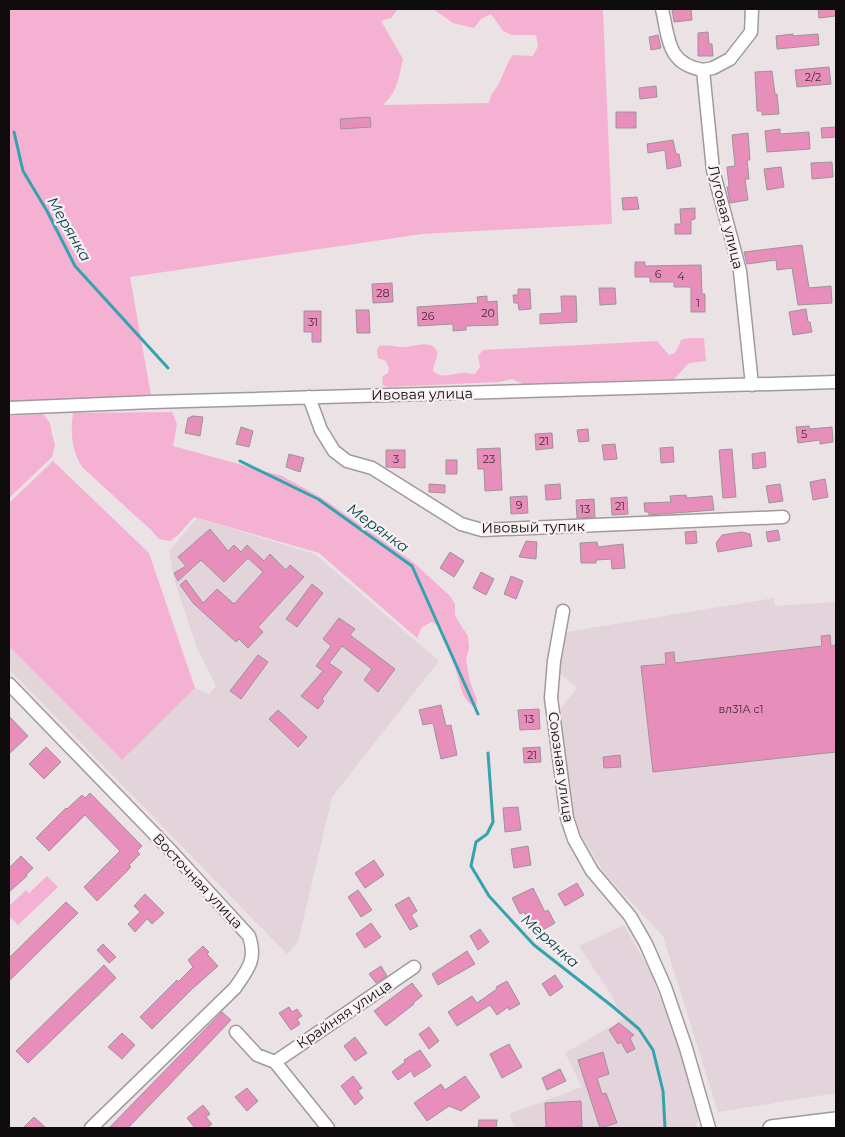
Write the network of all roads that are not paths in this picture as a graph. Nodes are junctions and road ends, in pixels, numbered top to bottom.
1 (662, 9) edge
2 (752, 9) edge
3 (703, 70) junction
4 (836, 382) edge
5 (752, 385) junction
6 (309, 397) junction
7 (9, 408) edge
8 (783, 517) dead end
9 (563, 612) dead end
10 (9, 684) edge
11 (414, 967) dead end
12 (236, 1032) dead end
13 (275, 1062) junction
14 (836, 1120) edge
15 (91, 1128) edge
16 (328, 1128) edge
17 (709, 1128) edge
18 (771, 1128) edge

1 - 3 street
2 - 3 street
3 - 5 street, Луговая улица
4 - 5 street, Ивовая улица
5 - 6 street, Ивовая улица
6 - 7 street, Ивовая улица
6 - 8 street, Ивовый тупик
9 - 17 street, Союзная улица
10 - 15 street, Восточная улица
11 - 13 street, Крайняя улица
12 - 13 street
13 - 16 street
14 - 18 street

